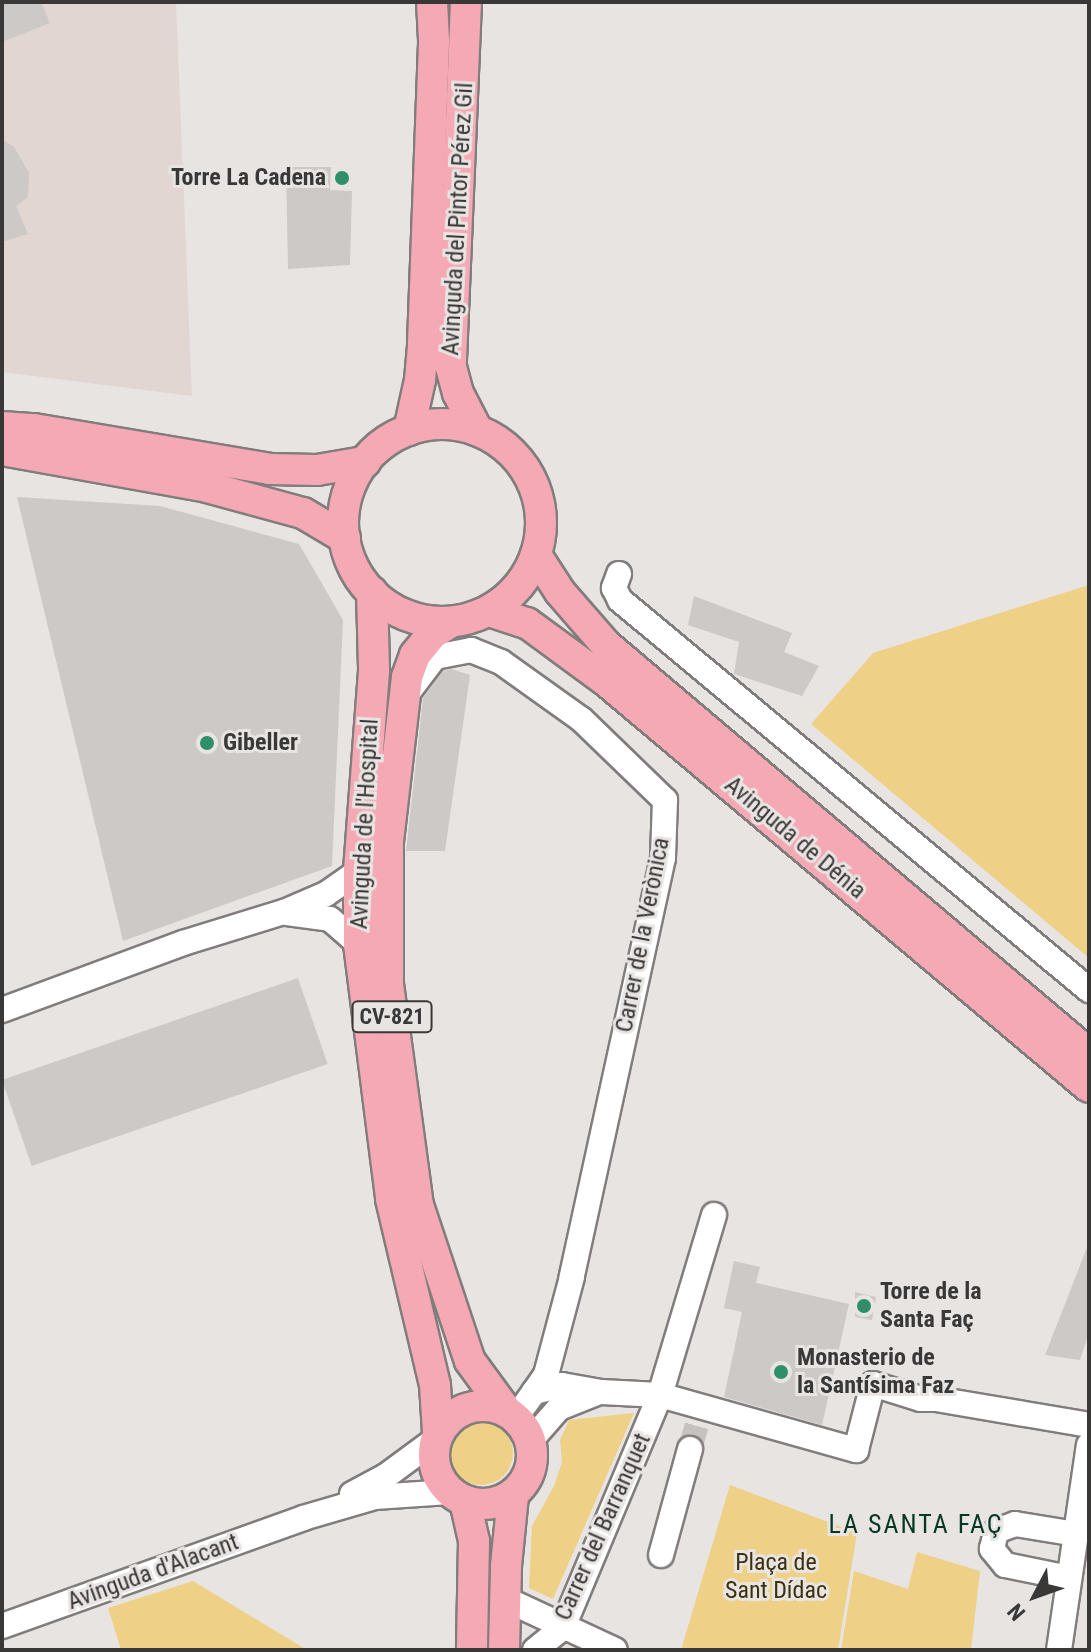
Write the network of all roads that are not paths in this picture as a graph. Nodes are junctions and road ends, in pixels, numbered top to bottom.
1 (432, 2) edge
2 (466, 2) edge
3 (2, 427) edge
4 (409, 430) junction
5 (477, 430) junction
6 (2, 450) edge
7 (365, 462) junction
8 (345, 538) junction
9 (536, 555) junction
10 (619, 574) dead end
11 (372, 592) junction
12 (489, 611) junction
13 (451, 622) junction
14 (404, 697) junction
15 (359, 871) junction
16 (284, 912) junction
17 (359, 944) junction
18 (1089, 990) edge
19 (2, 1010) edge
20 (1089, 1054) edge
21 (1089, 1087) edge
22 (714, 1215) dead end
23 (534, 1392) junction
24 (601, 1392) junction
25 (665, 1396) junction
26 (517, 1422) junction
27 (1089, 1425) edge
28 (437, 1436) junction
29 (1089, 1445) edge
30 (690, 1449) tunnel mouth
31 (513, 1496) junction
32 (457, 1497) junction
33 (303, 1518) junction
34 (1076, 1534) junction
35 (661, 1555) dead end
36 (1069, 1578) junction
37 (505, 1599) junction
38 (2, 1626) edge
39 (563, 1627) junction
40 (472, 1650) edge
41 (504, 1650) edge
42 (535, 1650) edge
43 (615, 1650) edge
44 (1059, 1650) edge

1 - 4 main road, Avinguda del Pintor Pérez Gil
2 - 5 main road, Avinguda del Pintor Pérez Gil
3 - 7 main road
4 - 5 main road, CV-821
4 - 7 main road, CV-821
5 - 9 main road, CV-821
6 - 8 main road
7 - 8 main road, CV-821
8 - 11 main road, CV-821
9 - 12 main road, CV-821
9 - 20 main road, Avinguda de Dénia
10 - 18 street
11 - 13 main road, CV-821
11 - 15 main road, Avinguda de l'Hospital / CV-821
12 - 13 main road, CV-821
12 - 21 main road, Avinguda de Dénia
13 - 14 main road, Avinguda de l'Hospital / CV-821
14 - 23 street, Carrer de la Verònica
14 - 26 main road, Avinguda de l'Hospital / CV-821
15 - 16 street
15 - 17 main road, Avinguda de l'Hospital / CV-821
16 - 17 street
16 - 19 street
17 - 28 main road, Avinguda de l'Hospital / CV-821
22 - 25 street, Carrer del Barranquet
23 - 24 street
23 - 26 street, Carrer de la Verònica
24 - 25 street
24 - 26 street
25 - 27 street
25 - 39 street, Carrer del Barranquet
26 - 28 main road
26 - 31 main road
28 - 32 main road, CV-821
28 - 33 street, Avinguda d'Alacant
29 - 34 street
30 - 35 street
31 - 32 main road
31 - 37 main road
32 - 33 street, Avinguda d'Alacant
32 - 40 main road, CV-821
33 - 38 street, Avinguda d'Alacant
34 - 36 street
34 - 36 street
36 - 44 street
37 - 39 street
37 - 41 main road
39 - 42 street, Carrer del Barranquet
39 - 43 street

